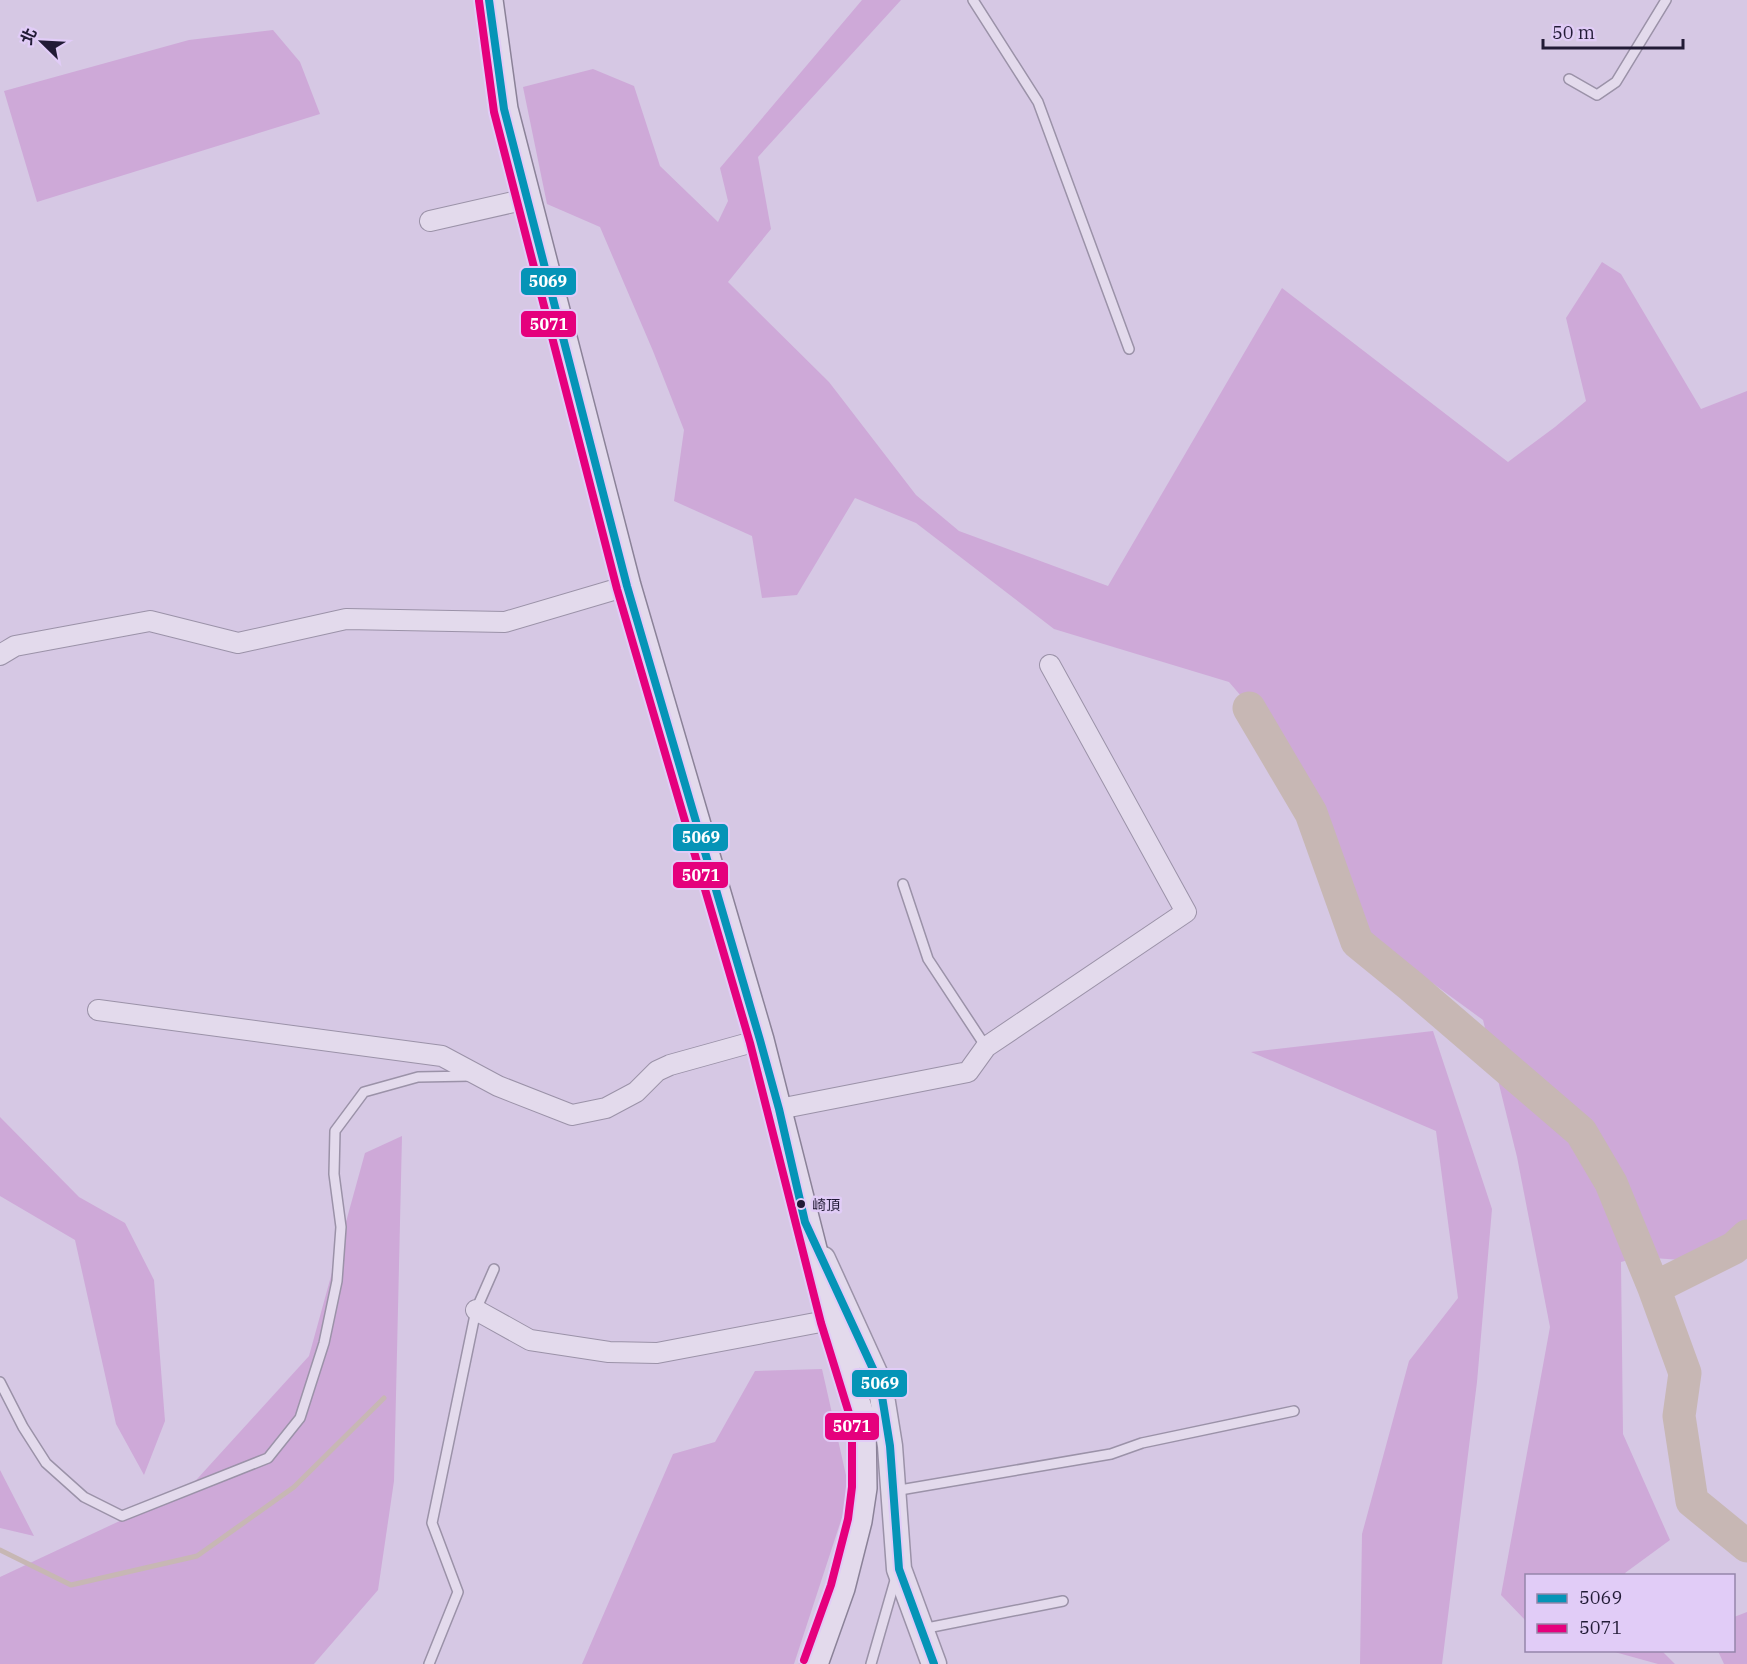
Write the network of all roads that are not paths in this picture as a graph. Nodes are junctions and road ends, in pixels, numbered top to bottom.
1 (489, 0) edge
2 (973, 0) edge
3 (1666, 0) edge
4 (1569, 79) dead end
5 (527, 198) junction
6 (430, 221) dead end
7 (1129, 349) dead end
8 (627, 586) junction
9 (0, 655) edge
10 (1050, 665) dead end
11 (903, 884) dead end
12 (98, 1010) dead end
13 (760, 1040) junction
14 (986, 1047) junction
15 (479, 1076) junction
16 (779, 1109) junction
17 (494, 1269) dead end
18 (476, 1310) junction
19 (842, 1320) junction
20 (0, 1382) edge
21 (1294, 1411) dead end
22 (894, 1491) junction
23 (899, 1569) junction
24 (1063, 1601) dead end
25 (919, 1630) junction
26 (429, 1664) edge
27 (814, 1664) edge
28 (871, 1664) edge
29 (934, 1664) edge

1 - 5 main road
2 - 7 lane
3 - 4 lane
5 - 6 street
5 - 8 main road
8 - 9 street
8 - 13 main road
10 - 14 street
11 - 14 lane
12 - 15 street
13 - 15 street
13 - 16 main road
14 - 16 street
15 - 20 lane
16 - 19 main road
17 - 18 lane
18 - 19 street
18 - 26 lane
19 - 22 street
19 - 27 main road
21 - 22 lane
22 - 23 street
23 - 25 street
23 - 28 lane
24 - 25 lane
25 - 29 street

